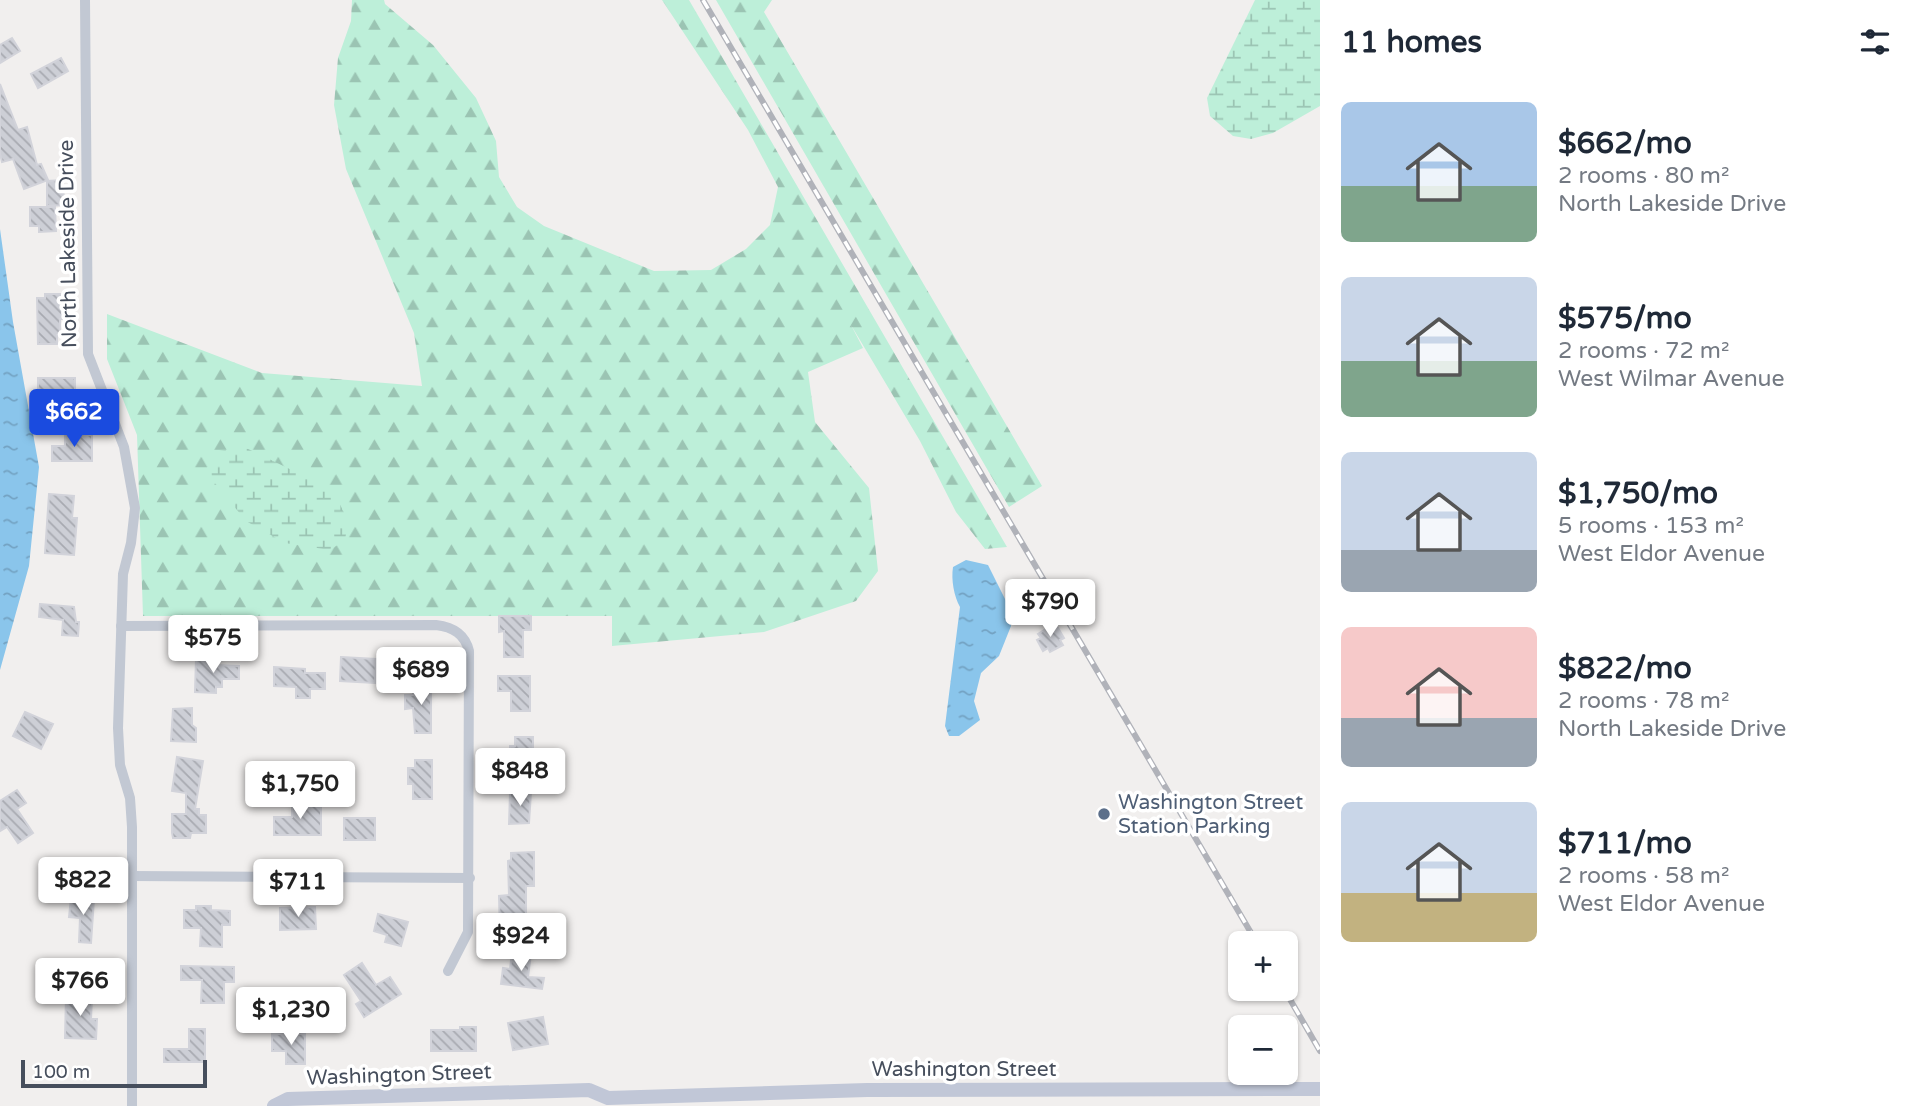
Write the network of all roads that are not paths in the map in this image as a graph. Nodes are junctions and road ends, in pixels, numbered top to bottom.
1 (85, 0) edge
2 (121, 626) junction
3 (132, 876) junction
4 (470, 878) junction
5 (448, 971) dead end
6 (1320, 1089) edge
7 (605, 1104) edge
8 (132, 1106) edge
9 (274, 1106) edge

1 - 2 street, North Lakeside Drive
2 - 3 street, North Lakeside Drive
2 - 4 street
3 - 4 street
3 - 8 street, North Lakeside Drive
4 - 5 street
6 - 7 main road, Washington Street
7 - 9 main road, Washington Street

